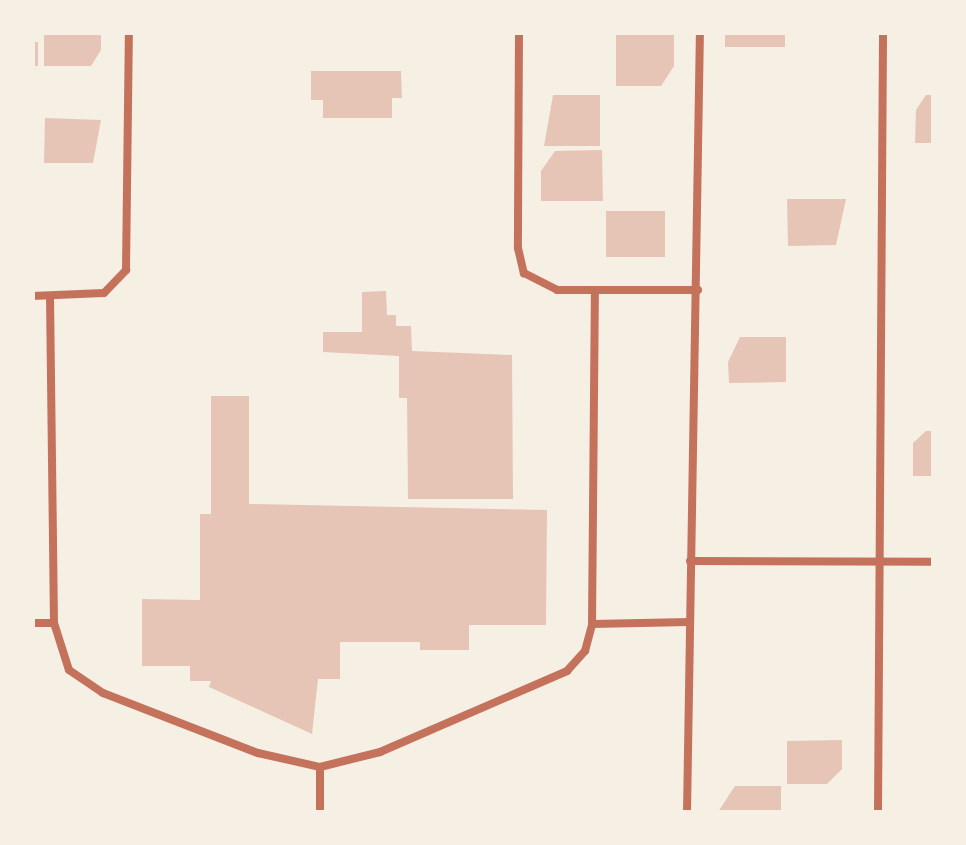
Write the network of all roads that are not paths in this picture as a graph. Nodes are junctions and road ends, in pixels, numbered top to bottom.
1 (129, 32) edge
2 (519, 32) edge
3 (700, 32) edge
4 (883, 32) edge
5 (595, 290) junction
6 (698, 290) junction
7 (32, 296) edge
8 (50, 296) junction
9 (690, 561) junction
10 (880, 562) junction
11 (934, 562) edge
12 (689, 622) junction
13 (32, 623) edge
14 (54, 623) junction
15 (592, 624) junction
16 (320, 768) junction
17 (320, 812) edge
18 (687, 812) edge
19 (878, 812) edge

1 - 8 lane
2 - 5 lane
3 - 6 lane
4 - 10 lane
5 - 6 lane
5 - 15 lane
6 - 9 lane
7 - 8 lane
8 - 14 lane
9 - 10 lane
9 - 12 lane
10 - 11 lane
10 - 19 lane
12 - 15 lane
12 - 18 lane
13 - 14 lane
14 - 16 lane
15 - 16 lane
16 - 17 lane

